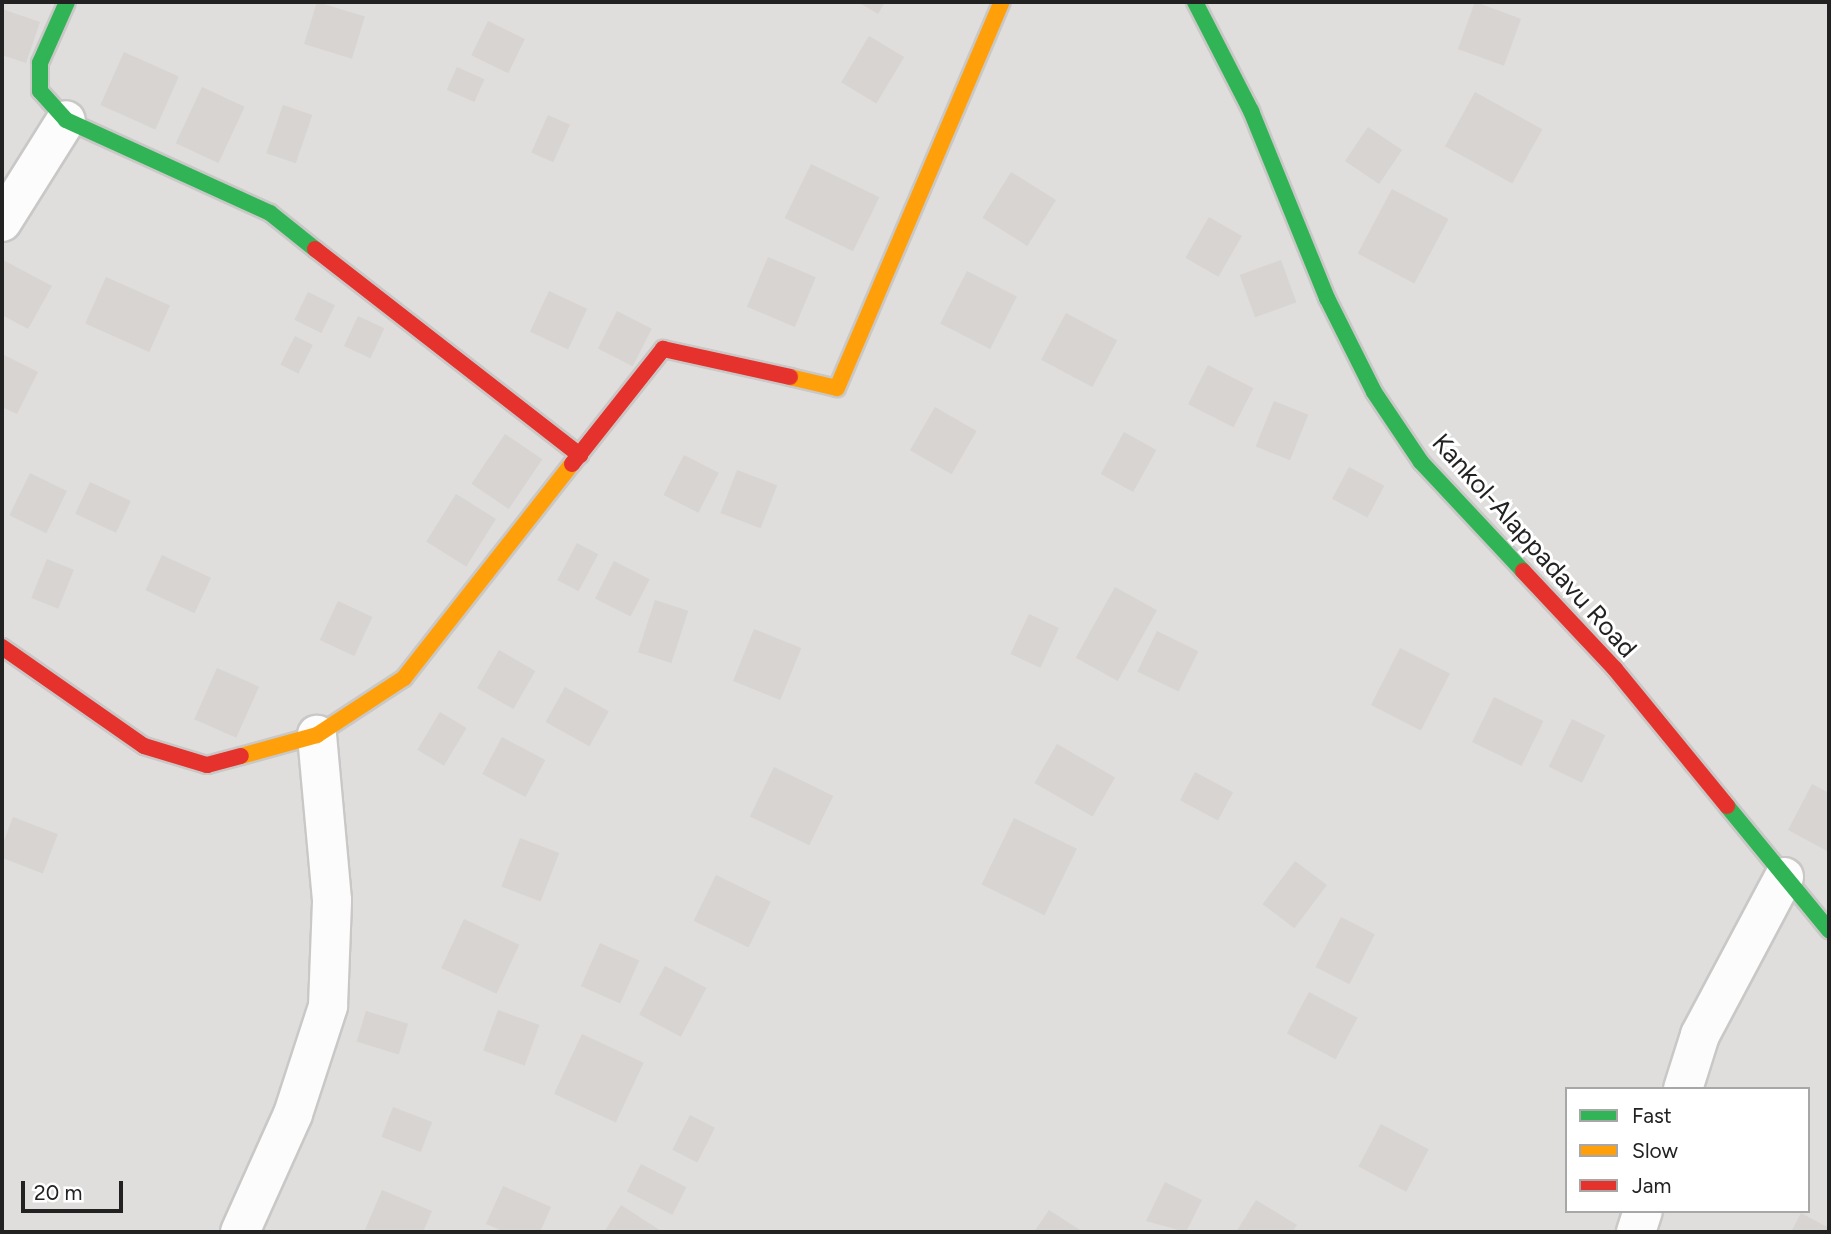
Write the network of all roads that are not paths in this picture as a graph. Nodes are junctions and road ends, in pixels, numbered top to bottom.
1 (67, 2) edge
2 (1002, 2) edge
3 (1195, 2) edge
4 (66, 120) junction
5 (2, 222) edge
6 (580, 454) junction
7 (2, 647) edge
8 (317, 735) junction
9 (1784, 877) junction
10 (1829, 930) edge
11 (1684, 1087) edge
12 (1642, 1213) edge
13 (240, 1232) edge
14 (1636, 1232) edge

1 - 4 street
2 - 6 street
3 - 9 street, Kankol-Alappadavu Road
4 - 5 street
4 - 6 street
6 - 8 street
7 - 8 street
8 - 13 street
9 - 10 street, Kankol-Alappadavu Road
9 - 11 street
12 - 14 street

